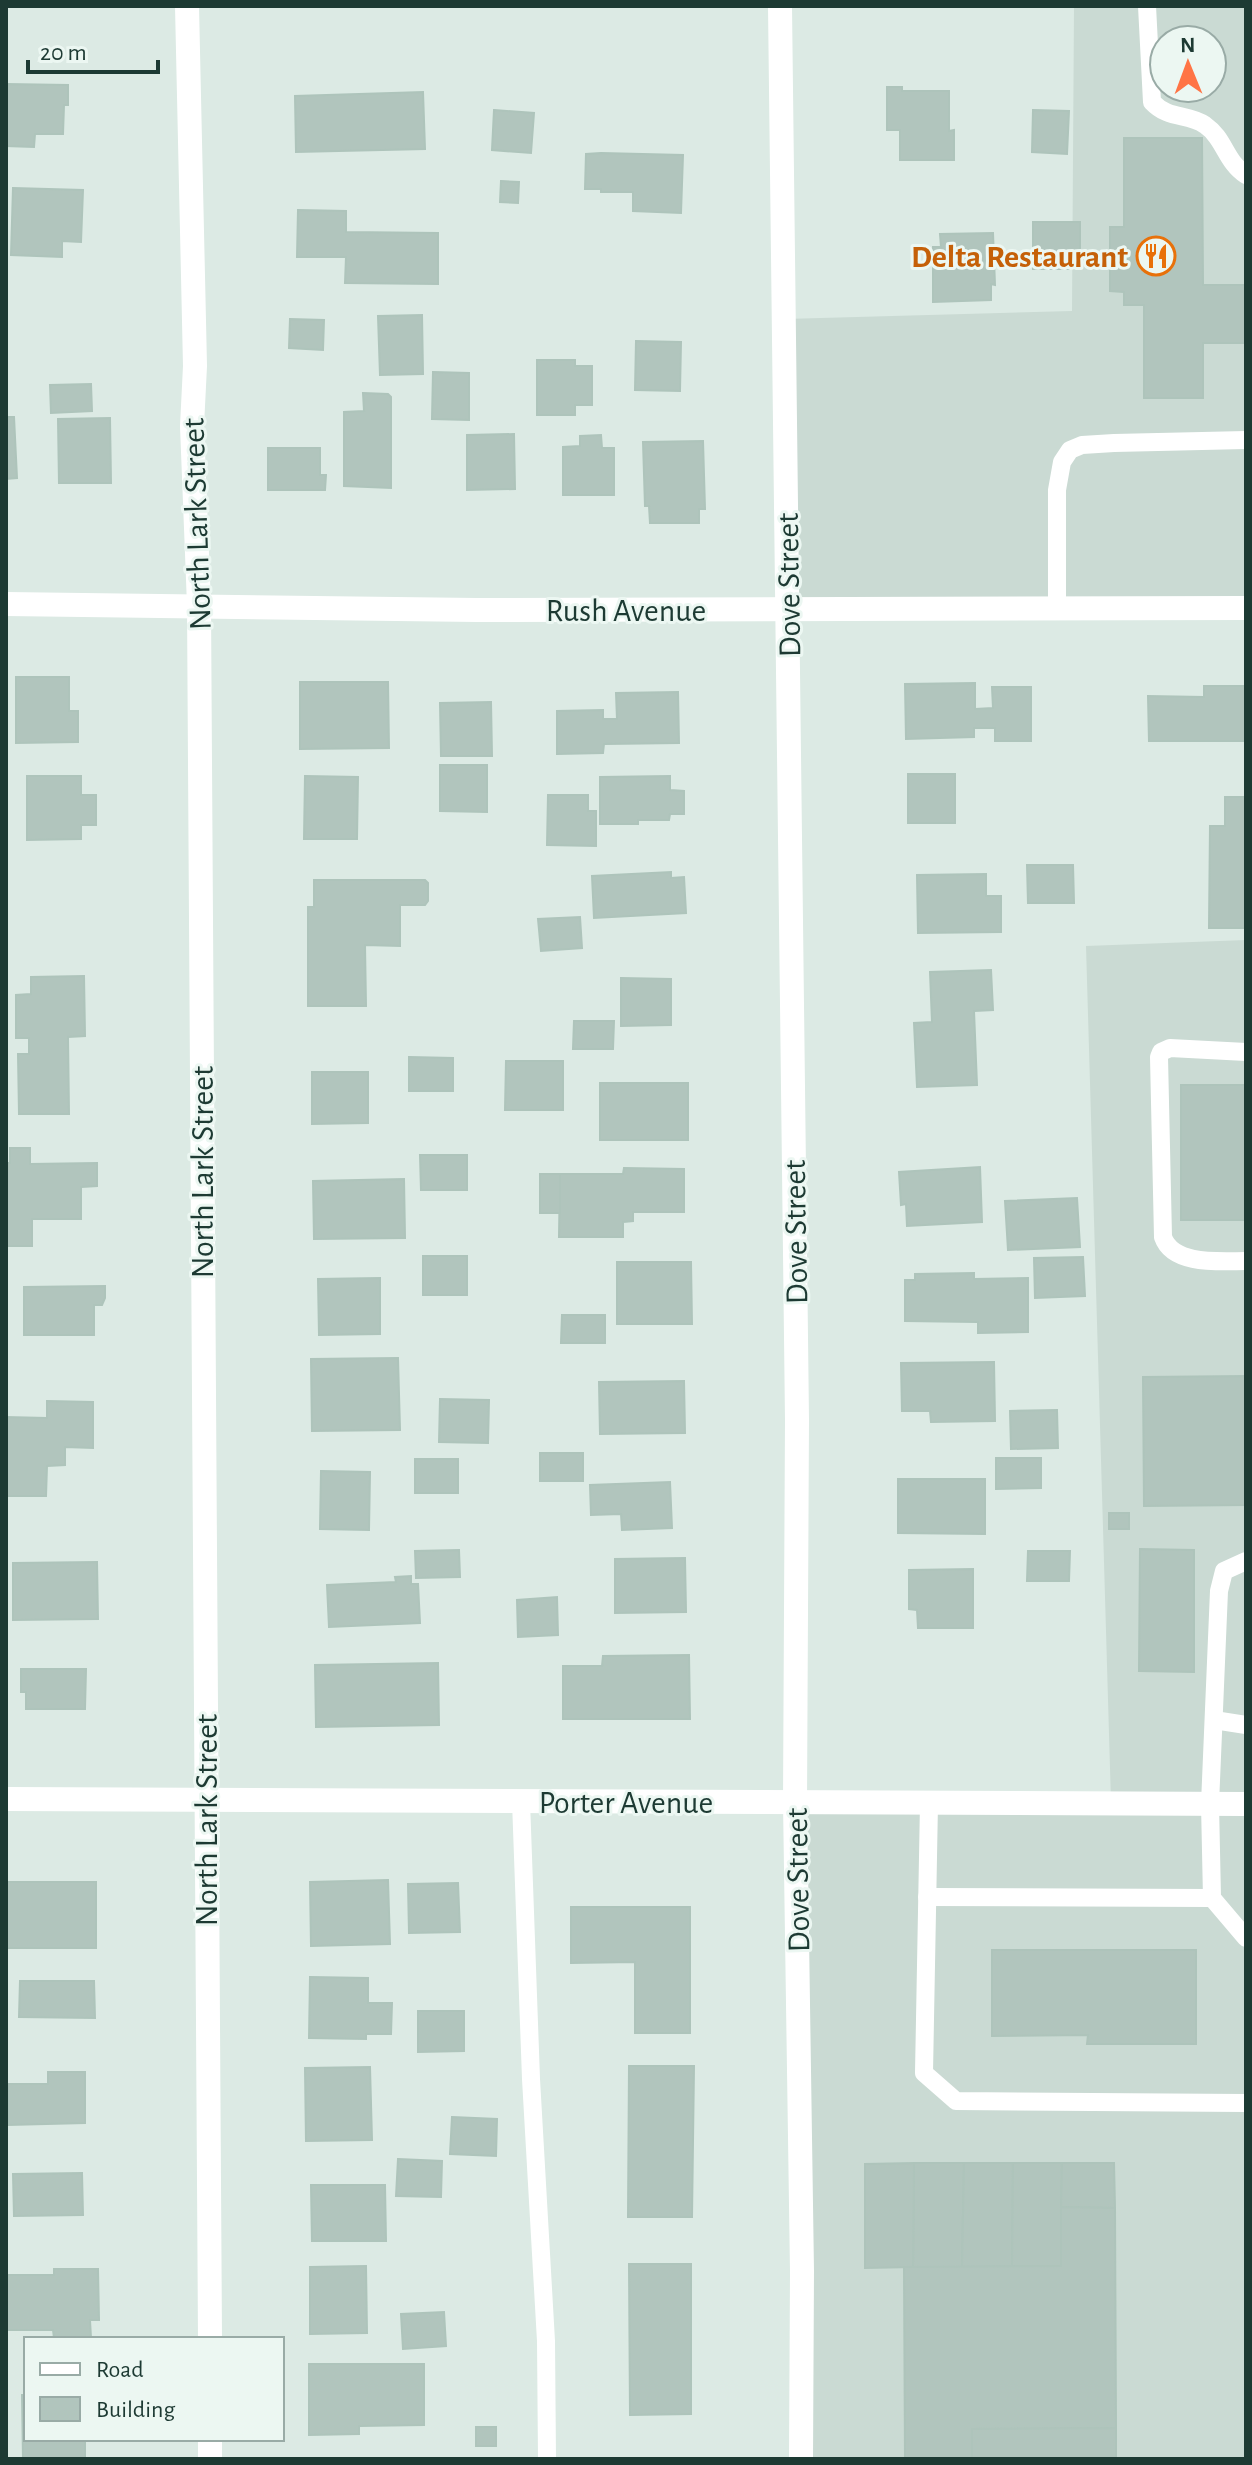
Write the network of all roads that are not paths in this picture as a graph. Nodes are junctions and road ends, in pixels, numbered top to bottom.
1 (187, 6) edge
2 (780, 6) edge
3 (1147, 6) edge
4 (1246, 175) edge
5 (1246, 440) edge
6 (6, 604) edge
7 (199, 605) junction
8 (1057, 608) junction
9 (1246, 608) edge
10 (789, 609) junction
11 (1246, 1052) edge
12 (1246, 1261) edge
13 (1246, 1561) edge
14 (1214, 1720) junction
15 (1246, 1725) edge
16 (6, 1799) edge
17 (205, 1800) junction
18 (521, 1801) junction
19 (795, 1802) junction
20 (929, 1803) junction
21 (1210, 1804) junction
22 (1246, 1804) edge
23 (927, 1897) junction
24 (1212, 1898) junction
25 (1246, 1938) edge
26 (1246, 2103) edge
27 (210, 2337) edge
28 (547, 2459) edge
29 (801, 2459) edge

1 - 7 street, North Lark Street
2 - 10 street, Dove Street
3 - 4 lane
5 - 8 lane
6 - 7 street, Rush Avenue
7 - 10 street, Rush Avenue
7 - 17 street, North Lark Street
8 - 9 street, Rush Avenue
8 - 10 street, Rush Avenue
10 - 19 street, Dove Street
11 - 12 lane
13 - 14 lane
14 - 15 lane
14 - 21 lane
16 - 17 street, Porter Avenue
17 - 18 street, Porter Avenue
17 - 27 street, North Lark Street
18 - 19 street, Porter Avenue
18 - 28 lane
19 - 20 street, Porter Avenue
19 - 29 street, Dove Street
20 - 21 street, Porter Avenue
20 - 23 lane
21 - 22 street, Porter Avenue
21 - 24 lane
23 - 24 lane
23 - 26 lane
24 - 25 lane

